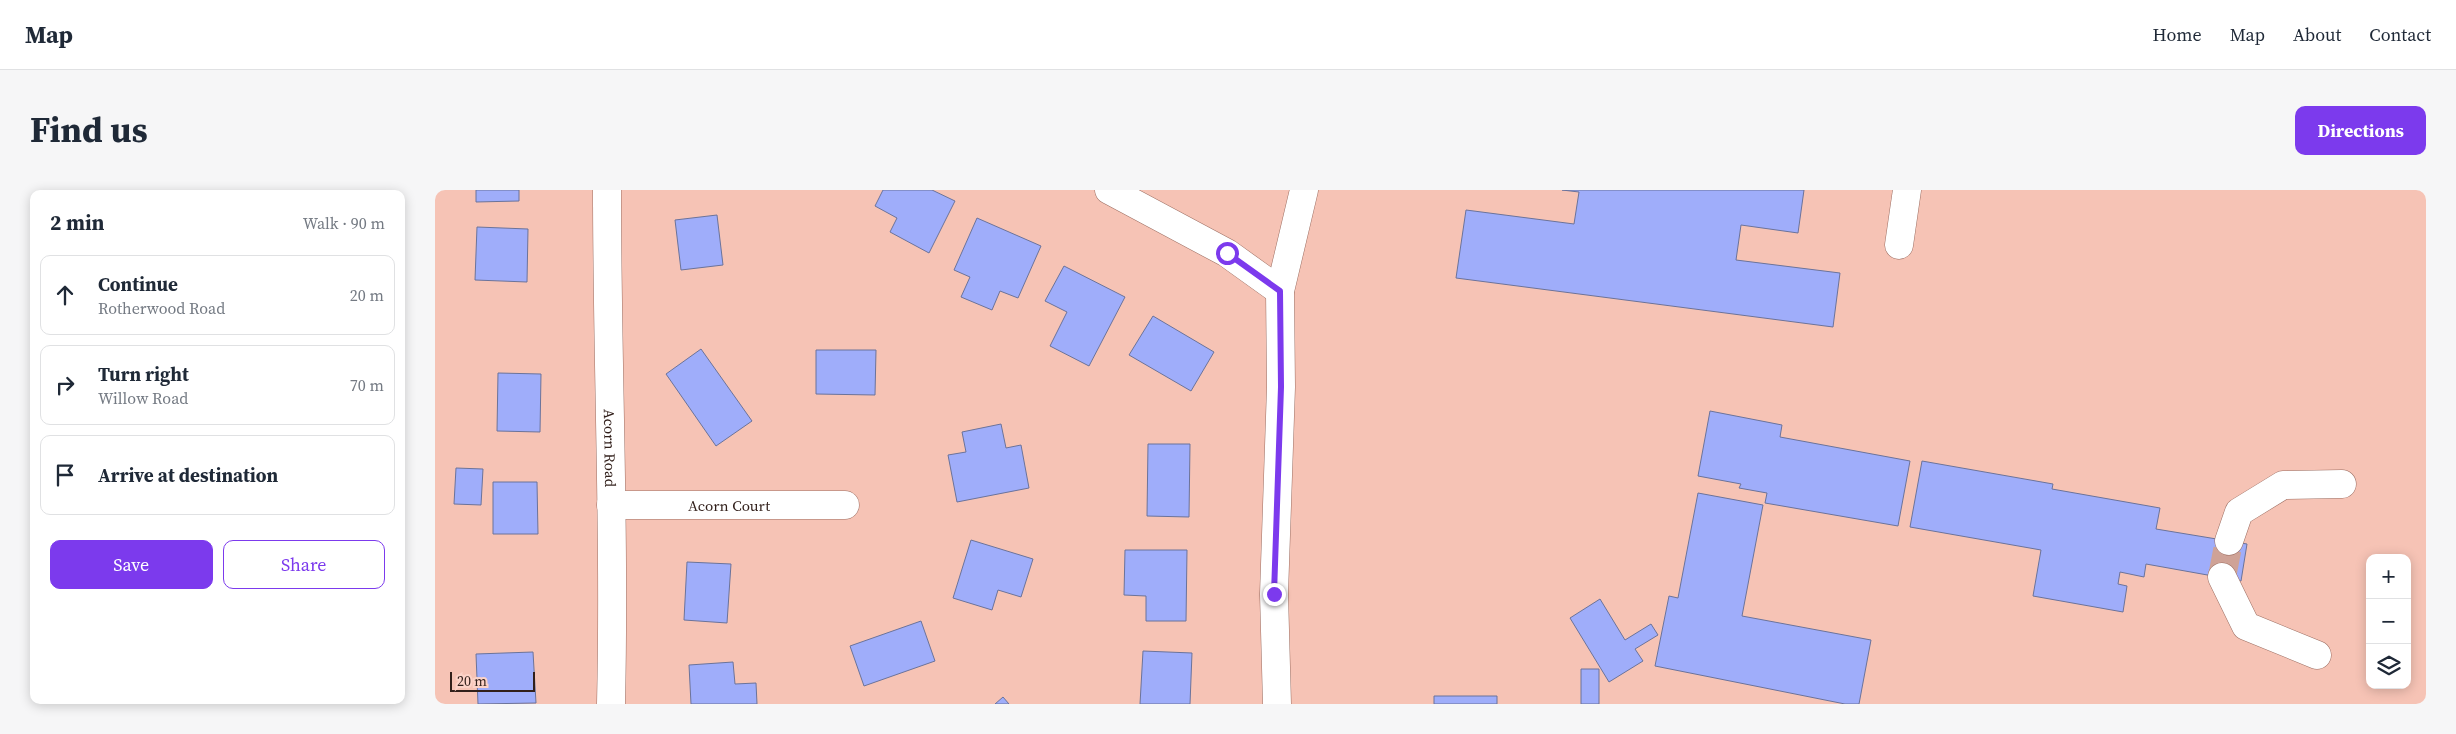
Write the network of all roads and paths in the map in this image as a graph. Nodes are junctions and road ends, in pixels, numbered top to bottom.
1 (607, 190) edge
2 (1109, 190) edge
3 (1304, 190) edge
4 (1907, 190) edge
5 (1899, 246) dead end
6 (1280, 291) junction
7 (2342, 484) dead end
8 (611, 505) junction
9 (845, 505) dead end
10 (2229, 541) tunnel mouth
11 (2222, 577) tunnel mouth
12 (2317, 656) dead end
13 (611, 704) edge
14 (1277, 704) edge

1 - 8 street, Acorn Road
2 - 6 street
3 - 6 street
4 - 5 street
6 - 14 street
7 - 10 street
8 - 9 street, Acorn Court
8 - 13 street, Acorn Road
11 - 12 street

